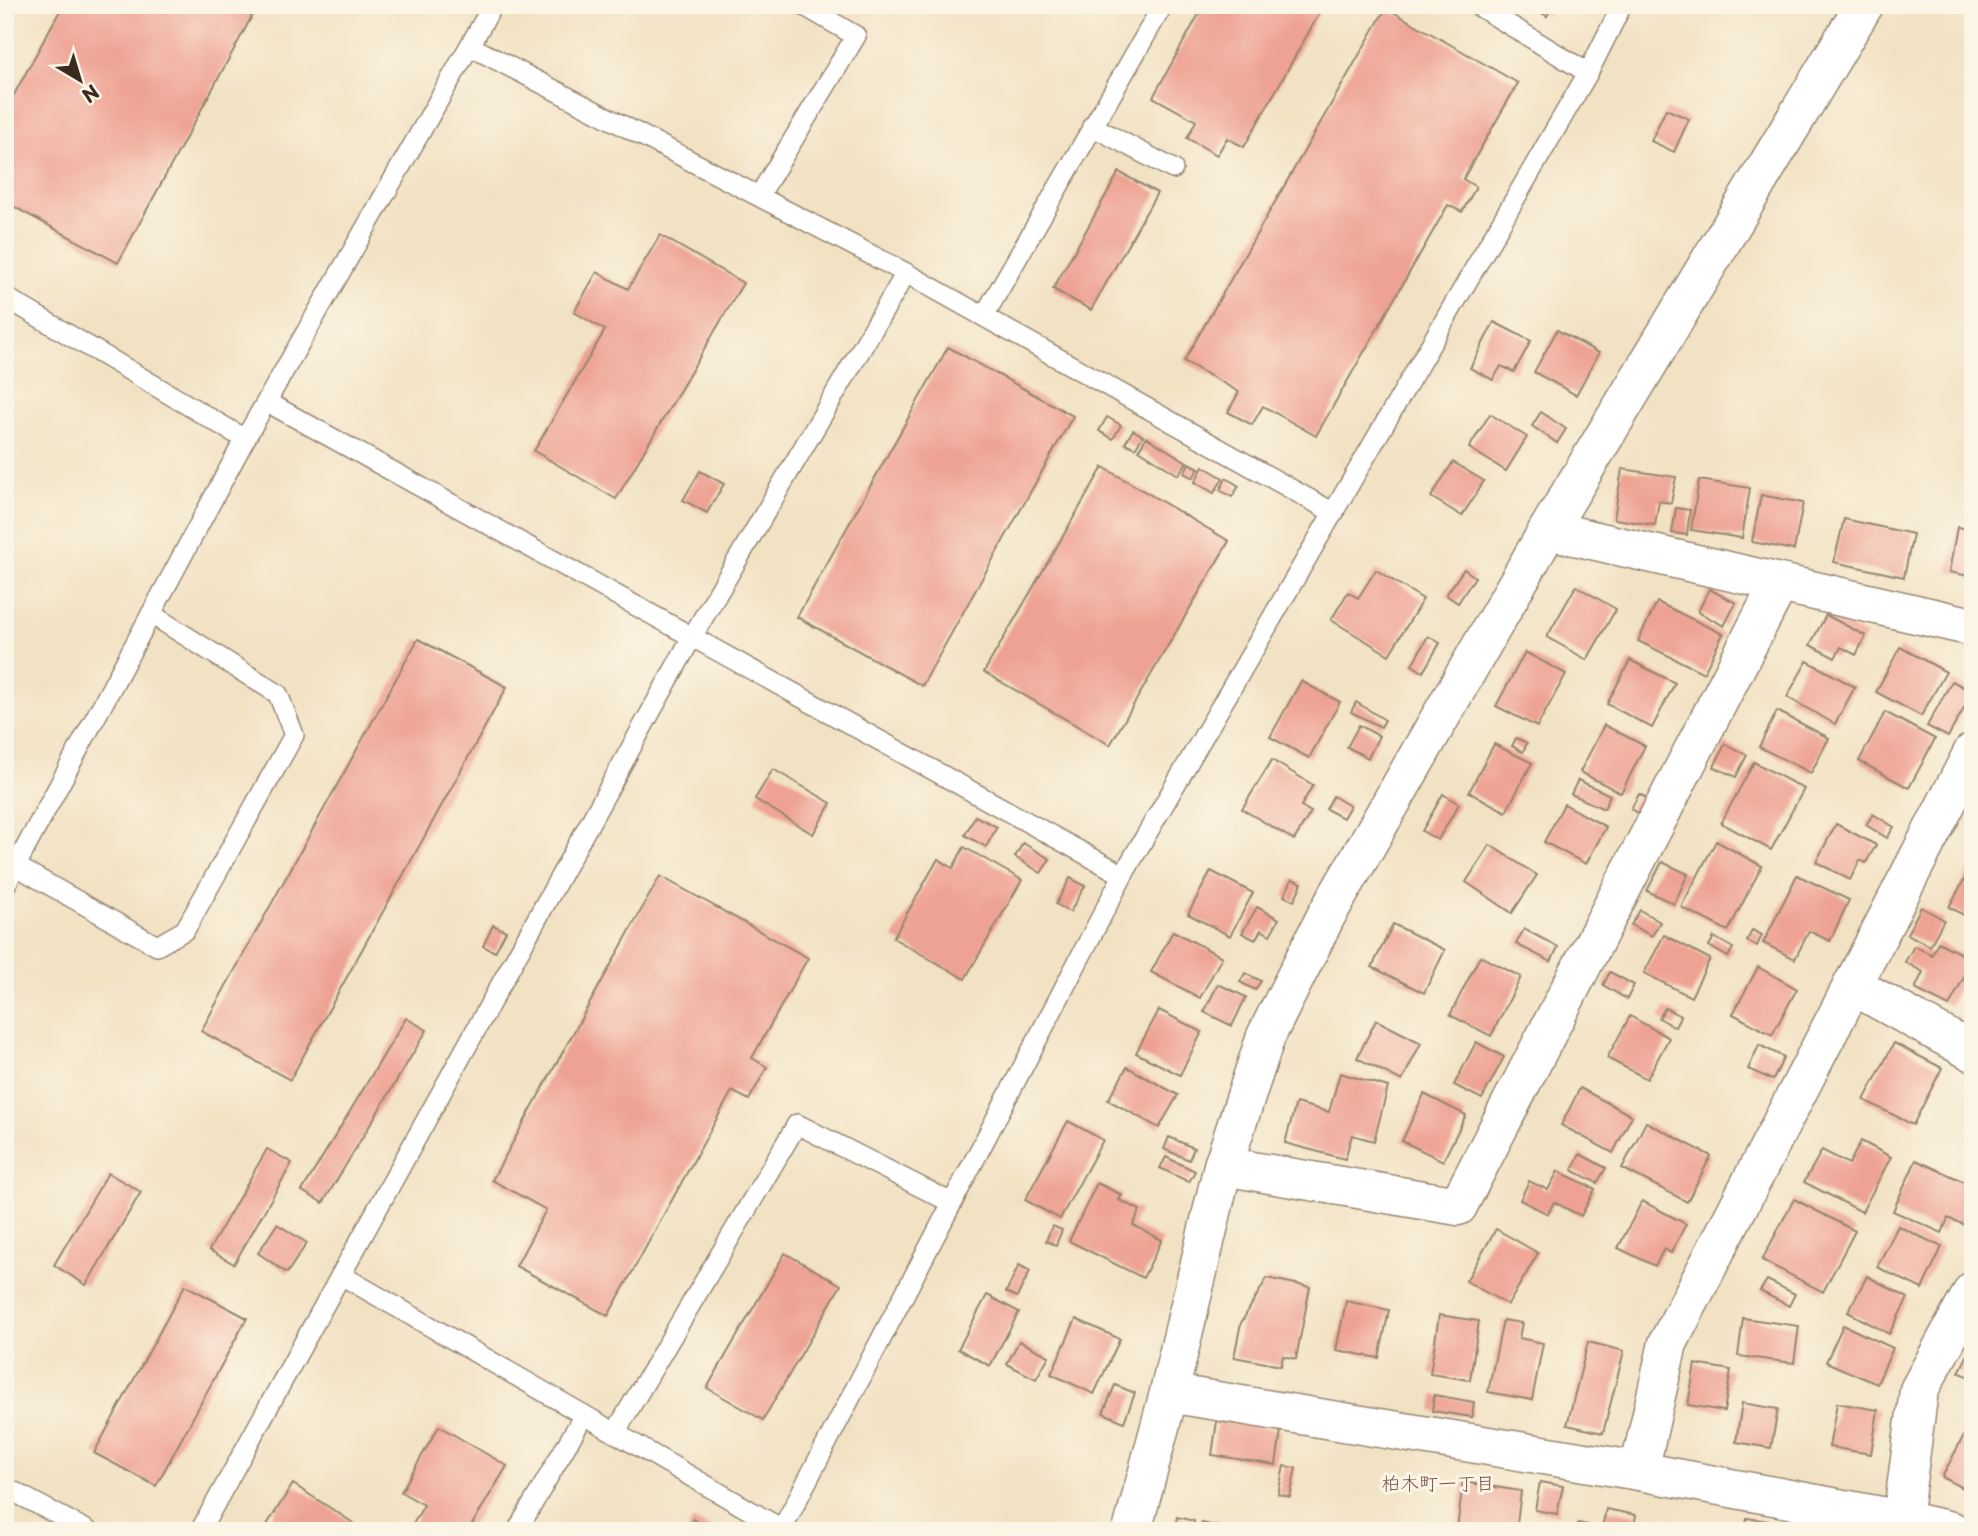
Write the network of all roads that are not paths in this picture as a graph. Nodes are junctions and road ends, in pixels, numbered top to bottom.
1 (494, 5) edge
2 (803, 5) edge
3 (1163, 5) edge
4 (1477, 5) edge
5 (1622, 5) edge
6 (1864, 5) edge
7 (470, 46) junction
8 (1588, 73) junction
9 (1092, 126) junction
10 (1173, 169) dead end
11 (759, 196) junction
12 (906, 273) junction
13 (5, 297) edge
14 (984, 316) junction
15 (267, 402) junction
16 (245, 439) junction
17 (1334, 513) junction
18 (1548, 530) junction
19 (1779, 584) junction
20 (151, 614) junction
21 (1973, 628) edge
22 (692, 637) junction
23 (1973, 752) edge
24 (16, 866) junction
25 (1124, 875) junction
26 (5, 886) edge
27 (1852, 985) junction
28 (1973, 1052) edge
29 (1223, 1166) junction
30 (952, 1203) junction
31 (341, 1275) junction
32 (1973, 1291) edge
33 (1170, 1393) junction
34 (584, 1415) junction
35 (615, 1433) junction
36 (1640, 1471) junction
37 (5, 1487) edge
38 (1902, 1520) junction
39 (781, 1530) edge
40 (88, 1531) edge
41 (200, 1531) edge
42 (517, 1531) edge
43 (1132, 1531) edge
44 (1952, 1531) edge

1 - 7 lane
2 - 11 lane
3 - 9 lane
4 - 8 lane
5 - 8 lane
6 - 18 street
7 - 11 lane
7 - 15 lane
8 - 17 lane
9 - 10 lane
9 - 14 lane
11 - 12 lane
12 - 14 lane
12 - 22 lane
13 - 16 lane
14 - 17 lane
15 - 16 lane
15 - 22 lane
16 - 20 lane
17 - 25 lane
18 - 19 street
18 - 29 street
19 - 21 street
19 - 29 street
20 - 24 lane
20 - 24 lane
22 - 25 lane
22 - 31 lane
23 - 27 street
24 - 26 lane
25 - 30 lane
27 - 28 street
27 - 36 street
29 - 33 street
30 - 35 lane
30 - 39 lane
31 - 34 lane
31 - 41 lane
32 - 38 street
33 - 36 street
33 - 43 street
34 - 35 lane
34 - 42 lane
35 - 39 lane
36 - 38 street
37 - 40 lane
38 - 44 street

